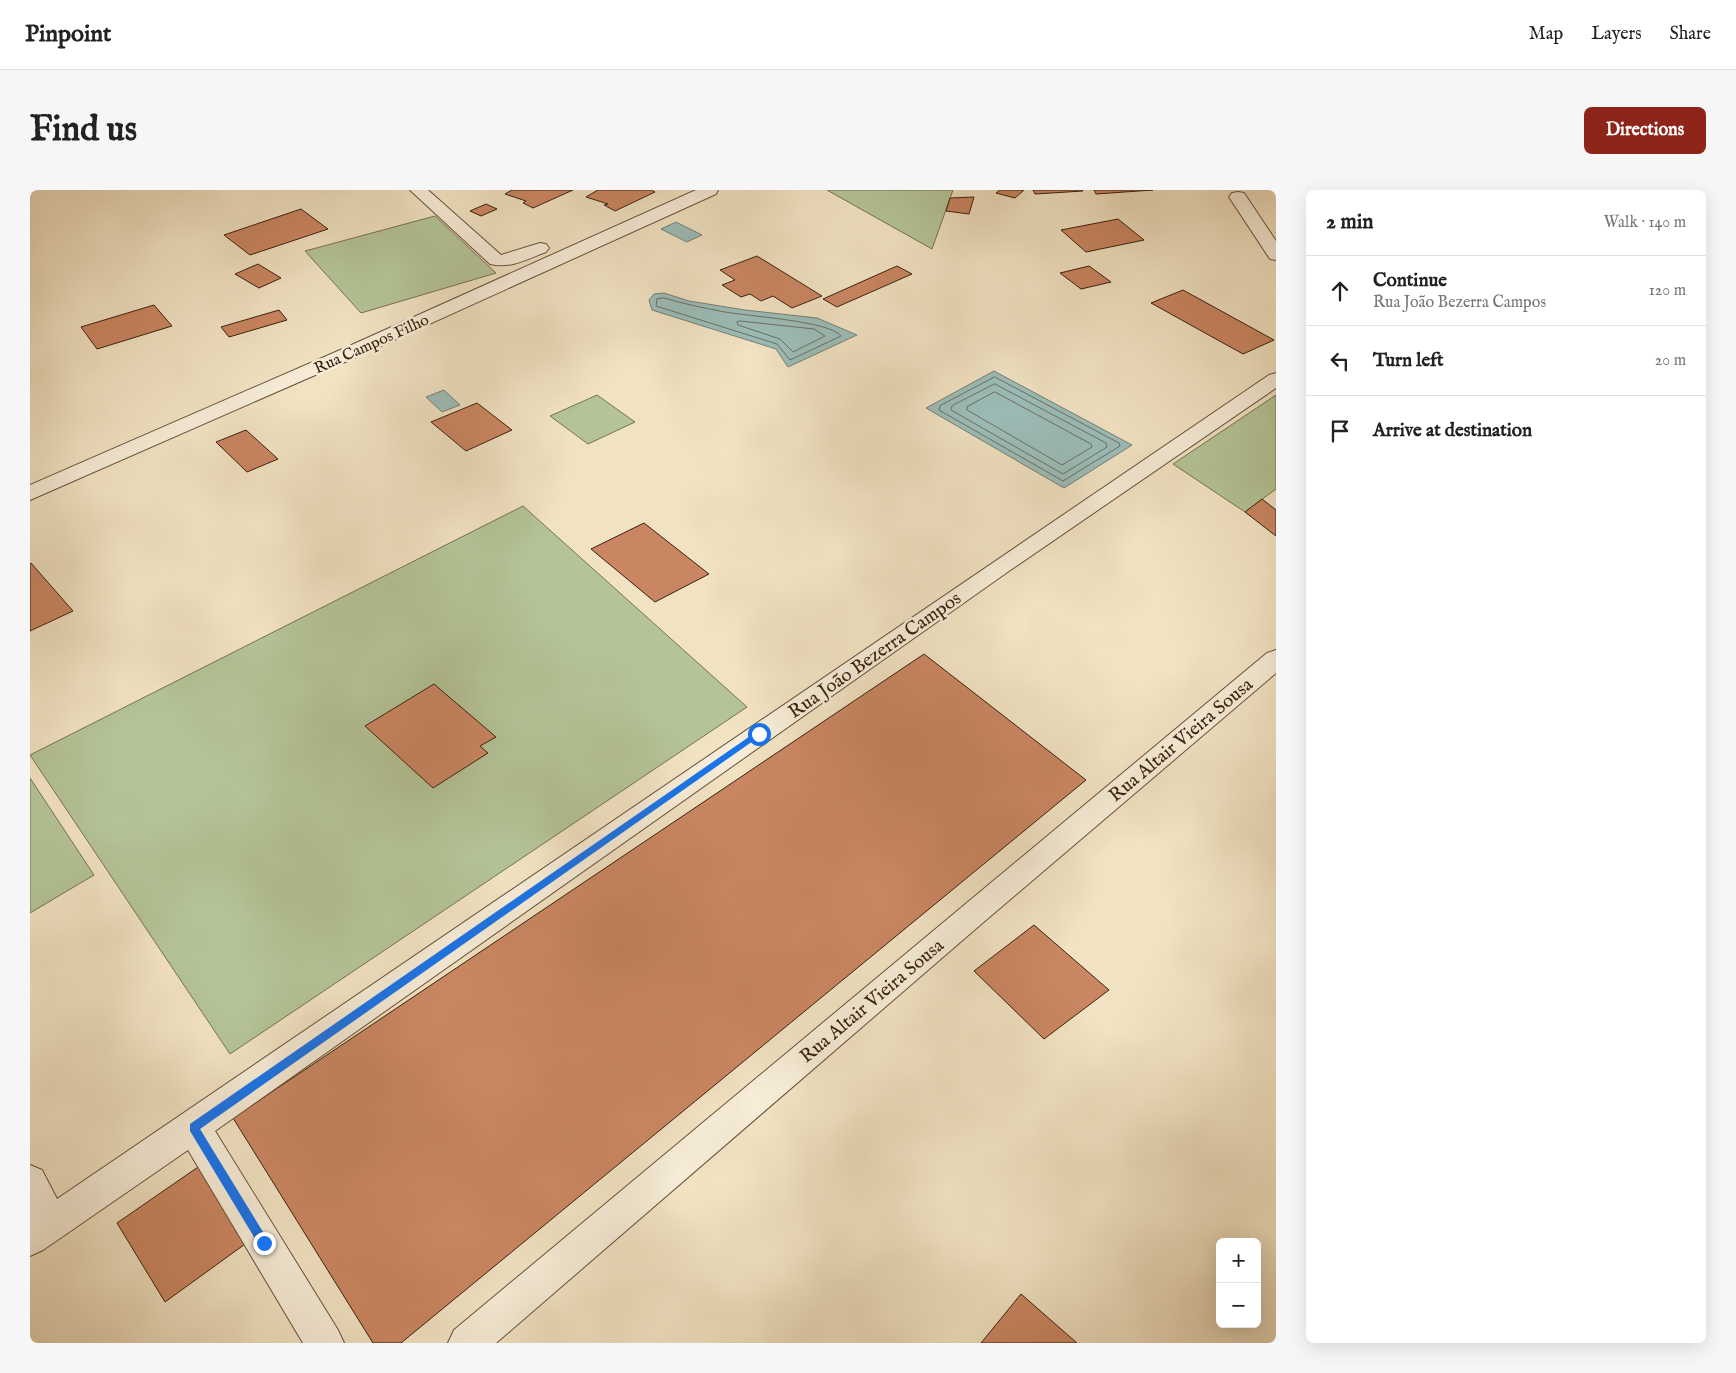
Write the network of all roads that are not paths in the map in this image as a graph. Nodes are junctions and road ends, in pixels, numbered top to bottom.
1 (418, 190) edge
2 (710, 190) edge
3 (1238, 197) dead end
4 (609, 235) junction
5 (1276, 255) edge
6 (1276, 379) edge
7 (30, 493) edge
8 (1276, 659) edge
9 (193, 1127) junction
10 (30, 1182) edge
11 (41, 1230) edge
12 (325, 1343) edge
13 (467, 1343) edge

1 - 4 street
2 - 4 street, Rua Campos Filho
3 - 5 street
4 - 7 street, Rua Campos Filho
6 - 9 street, Rua João Bezerra Campos
8 - 13 street, Rua Altair Vieira Sousa
9 - 11 street, Rua João Bezerra Campos
9 - 12 street
10 - 11 street

